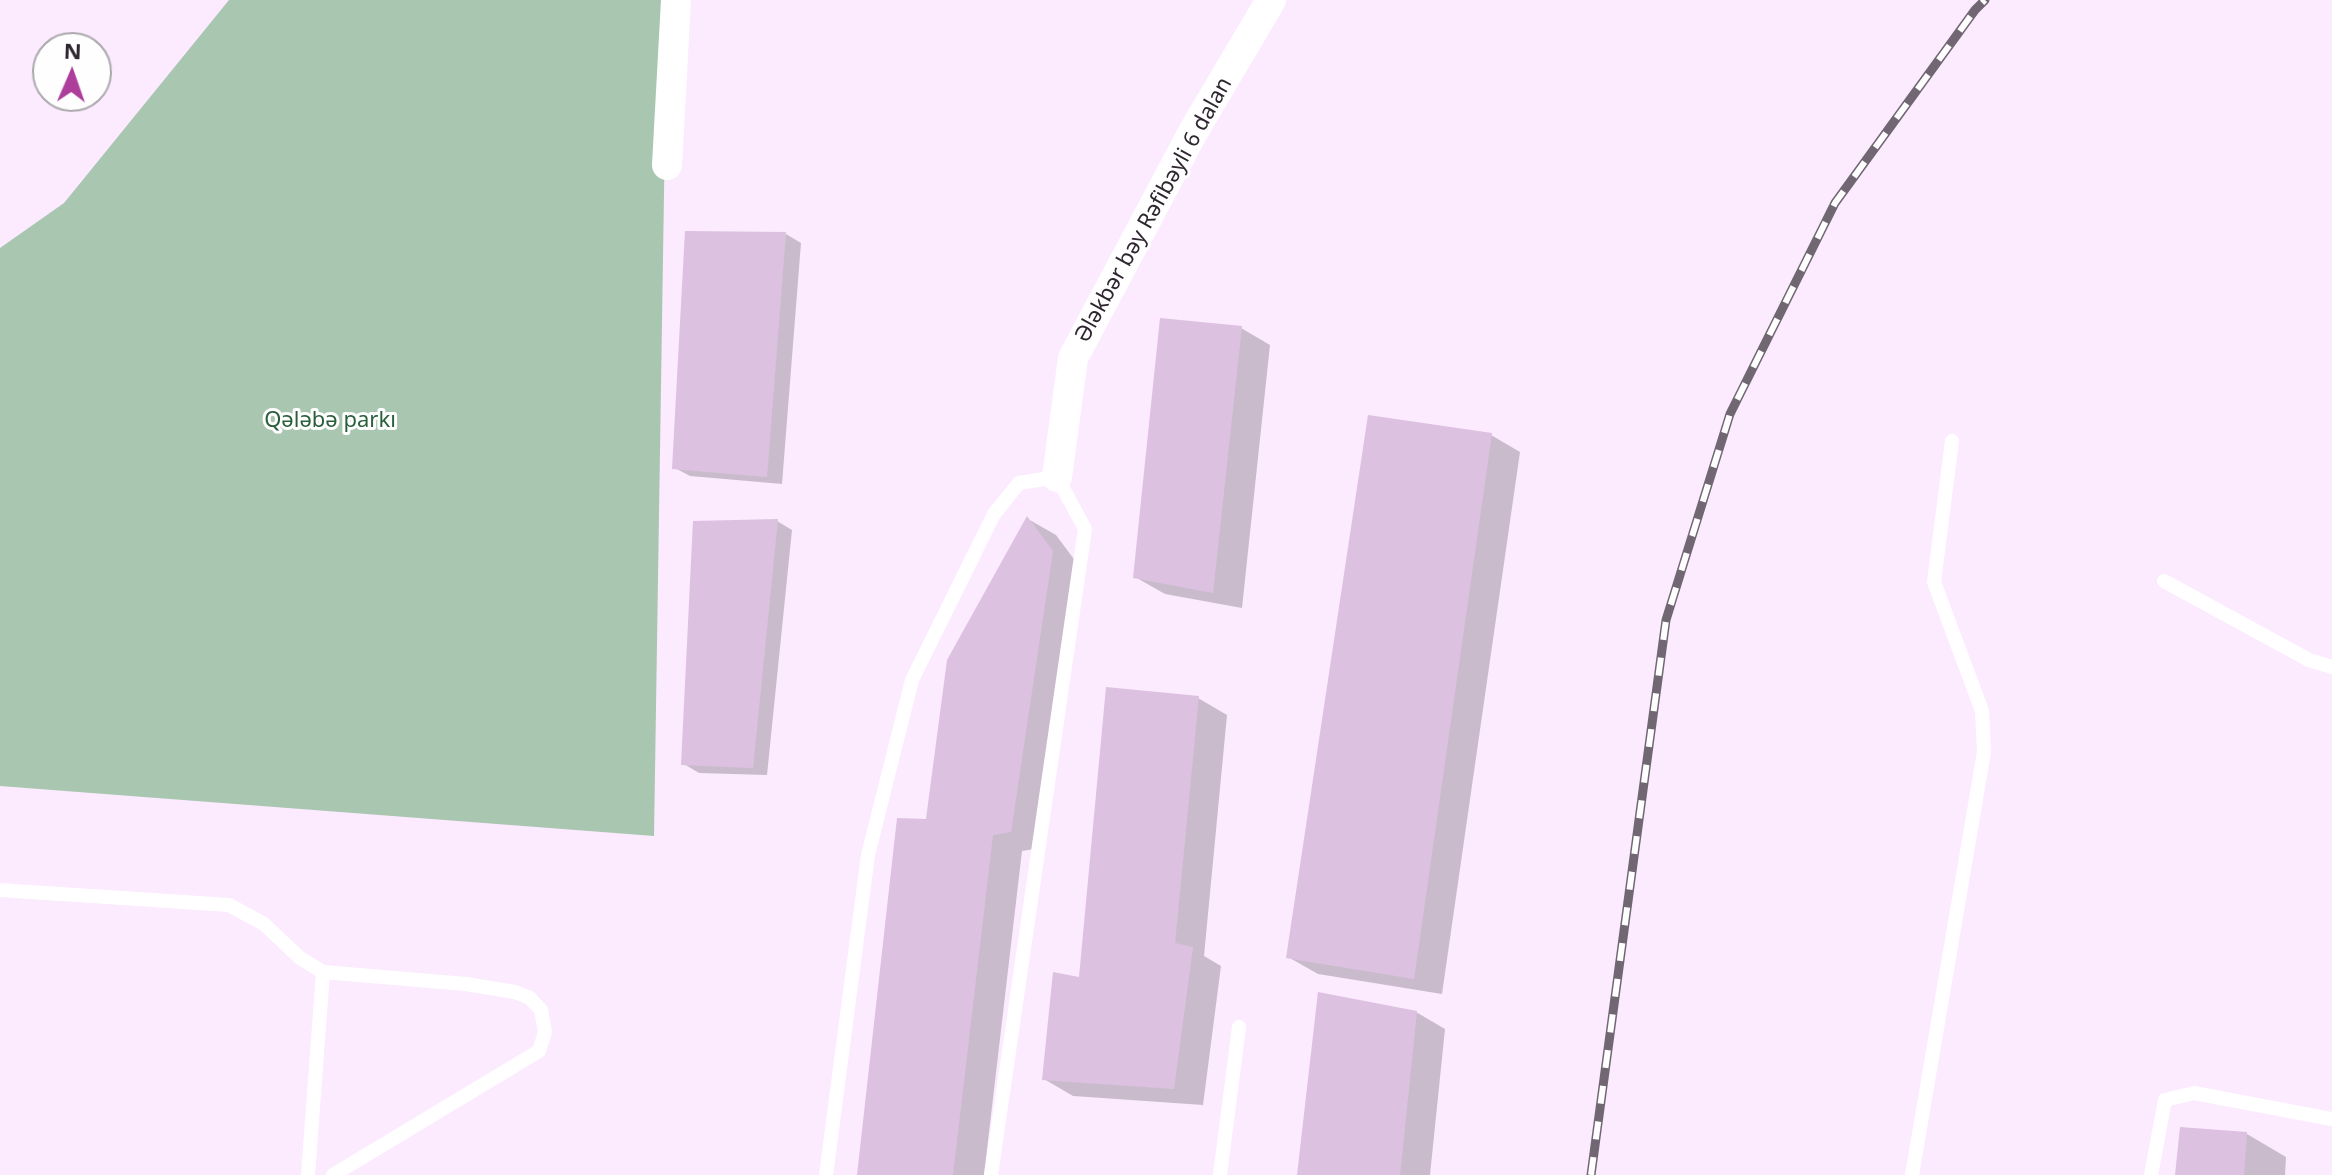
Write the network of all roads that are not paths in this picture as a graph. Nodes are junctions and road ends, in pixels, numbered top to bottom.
1 (676, 0) edge
2 (1271, 0) edge
3 (667, 165) dead end
4 (1952, 441) dead end
5 (1057, 477) junction
6 (2164, 581) dead end
7 (2332, 667) edge
8 (0, 890) edge
9 (323, 972) junction
10 (1239, 1027) dead end
11 (2332, 1119) edge
12 (308, 1175) edge
13 (333, 1175) edge
14 (826, 1175) edge
15 (991, 1175) edge
16 (1220, 1175) edge
17 (1912, 1175) edge
18 (2151, 1175) edge

1 - 3 street
2 - 5 street, Ələkbər bəy Rəfibəyli 6 dalan
4 - 17 lane
5 - 14 lane
5 - 15 lane
6 - 7 lane
8 - 9 lane
9 - 12 lane
9 - 13 lane
10 - 16 lane
11 - 18 lane

